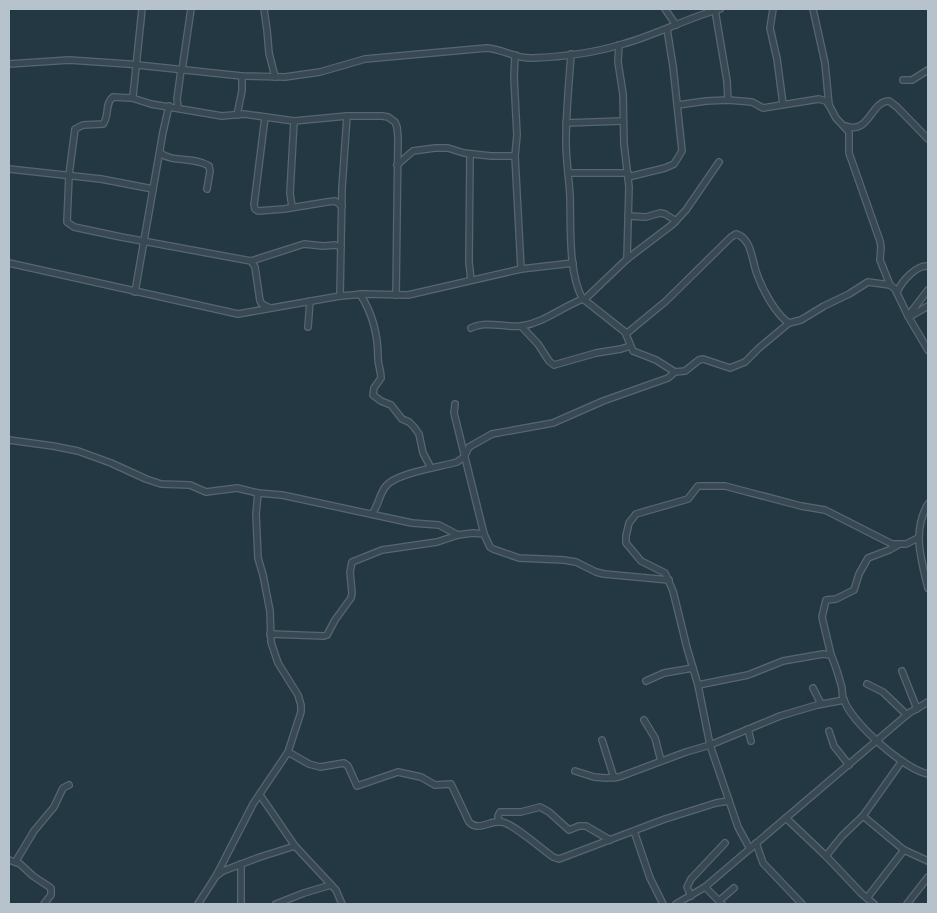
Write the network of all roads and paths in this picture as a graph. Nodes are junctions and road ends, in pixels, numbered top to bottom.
1 (142, 9) edge
2 (191, 9) edge
3 (264, 9) edge
4 (665, 9) edge
5 (718, 9) edge
6 (773, 9) edge
7 (813, 9) edge
8 (676, 26) junction
9 (666, 29) junction
10 (619, 46) junction
11 (571, 54) junction
12 (515, 55) junction
13 (9, 64) edge
14 (136, 65) junction
15 (182, 70) junction
16 (928, 70) edge
17 (242, 76) junction
18 (275, 76) junction
19 (902, 80) dead end
20 (132, 98) junction
21 (728, 100) junction
22 (783, 104) junction
23 (829, 105) junction
24 (169, 106) junction
25 (678, 106) junction
26 (178, 107) junction
27 (238, 115) junction
28 (347, 116) junction
29 (265, 117) junction
30 (294, 121) junction
31 (622, 121) junction
32 (566, 124) junction
33 (844, 125) junction
34 (928, 139) edge
35 (160, 153) junction
36 (470, 154) junction
37 (515, 156) junction
38 (719, 162) dead end
39 (397, 165) junction
40 (9, 169) edge
41 (568, 173) junction
42 (68, 175) junction
43 (628, 175) junction
44 (154, 189) junction
45 (207, 189) dead end
46 (342, 206) junction
47 (292, 207) junction
48 (628, 216) junction
49 (676, 221) junction
50 (144, 240) junction
51 (341, 248) junction
52 (627, 259) junction
53 (251, 261) junction
54 (9, 263) edge
55 (572, 263) junction
56 (928, 266) edge
57 (521, 268) junction
58 (471, 280) junction
59 (890, 284) junction
60 (928, 290) edge
61 (135, 292) junction
62 (897, 292) junction
63 (360, 294) junction
64 (396, 295) junction
65 (340, 296) junction
66 (584, 300) junction
67 (310, 301) junction
68 (928, 306) edge
69 (270, 308) junction
70 (908, 316) junction
71 (789, 323) junction
72 (521, 326) junction
73 (308, 327) dead end
74 (471, 328) dead end
75 (626, 334) junction
76 (630, 346) junction
77 (928, 350) edge
78 (675, 372) junction
79 (455, 404) dead end
80 (9, 440) edge
81 (465, 453) junction
82 (431, 468) junction
83 (258, 493) junction
84 (928, 504) edge
85 (372, 514) junction
86 (484, 534) junction
87 (458, 535) junction
88 (918, 538) junction
89 (898, 545) junction
90 (669, 580) junction
91 (928, 588) edge
92 (270, 634) junction
93 (831, 655) junction
94 (693, 668) junction
95 (902, 671) dead end
96 (646, 681) dead end
97 (867, 684) dead end
98 (698, 685) junction
99 (813, 688) dead end
100 (844, 700) junction
101 (928, 702) edge
102 (821, 704) junction
103 (917, 709) junction
104 (907, 715) junction
105 (644, 720) dead end
106 (748, 729) junction
107 (829, 731) dead end
108 (602, 740) dead end
109 (751, 741) dead end
110 (877, 741) junction
111 (710, 745) junction
112 (288, 752) junction
113 (902, 760) junction
114 (661, 761) junction
115 (849, 765) junction
116 (575, 771) dead end
117 (928, 774) edge
118 (614, 778) junction
119 (69, 785) dead end
120 (260, 795) junction
121 (729, 801) junction
122 (863, 816) junction
123 (786, 818) junction
124 (499, 822) junction
125 (634, 831) junction
126 (610, 840) junction
127 (725, 843) dead end
128 (756, 843) junction
129 (295, 846) junction
130 (750, 849) junction
131 (904, 850) junction
132 (826, 856) junction
133 (11, 861) edge
134 (928, 861) edge
135 (241, 864) junction
136 (216, 876) junction
137 (928, 877) edge
138 (331, 885) junction
139 (705, 886) junction
140 (734, 888) dead end
141 (691, 896) junction
142 (867, 898) junction
143 (720, 902) edge
144 (44, 904) edge
145 (198, 904) edge
146 (241, 904) edge
147 (276, 904) edge
148 (342, 904) edge
149 (664, 904) edge
150 (676, 904) edge
151 (802, 904) edge
152 (874, 904) edge
153 (907, 904) edge

1 - 14 street
2 - 15 street
3 - 18 street
4 - 8 street
5 - 8 street
5 - 21 street
6 - 22 street
7 - 23 street
8 - 9 street
9 - 10 street
9 - 25 street
10 - 11 street
10 - 31 street
11 - 12 street
11 - 32 street
12 - 18 street
12 - 37 street
13 - 14 street
14 - 15 street
14 - 20 street
15 - 17 street
15 - 26 street
16 - 19 street
17 - 18 street
17 - 27 street
20 - 24 street
20 - 42 street
21 - 22 street
21 - 25 street
22 - 23 street
23 - 33 street
24 - 26 street
24 - 35 street
25 - 43 street
26 - 27 street
27 - 29 street
28 - 30 street
28 - 39 street
28 - 46 street
29 - 30 street
29 - 47 street
30 - 47 street
31 - 32 street
31 - 43 street
32 - 41 street
33 - 34 street
33 - 59 street
35 - 44 street
35 - 45 street
36 - 37 street
36 - 39 street
36 - 58 street
37 - 57 street
38 - 49 street
39 - 64 street
40 - 42 street
41 - 43 street
41 - 55 street
42 - 44 street
42 - 50 street
43 - 48 street
44 - 50 street
46 - 47 street
46 - 51 street
48 - 49 street
48 - 52 street
49 - 52 street
50 - 53 street
50 - 61 street
51 - 53 street
51 - 65 street
52 - 66 street
53 - 69 street
54 - 61 street
55 - 57 street
55 - 66 street
56 - 62 street
57 - 58 street
58 - 64 street
59 - 62 street
59 - 71 street
60 - 70 street
61 - 69 street
62 - 70 street
63 - 64 street
63 - 65 street
63 - 82 street
65 - 67 street
66 - 72 street
66 - 75 street
67 - 69 street
67 - 73 street
68 - 70 street
70 - 77 street
71 - 75 street
71 - 78 street
72 - 74 street
72 - 76 street
75 - 76 street
76 - 78 street
78 - 81 street
79 - 81 street
80 - 83 street
81 - 82 street
81 - 86 street
82 - 85 street
83 - 85 street
83 - 92 street
84 - 88 street
85 - 87 street
86 - 87 street
86 - 90 street
87 - 92 street
88 - 89 street
88 - 91 street
89 - 90 street
89 - 93 street
90 - 94 street
92 - 112 street
93 - 98 street
93 - 100 street
94 - 96 street
94 - 98 street
95 - 103 street
97 - 104 street
98 - 111 street
99 - 102 street
100 - 102 street
100 - 110 street
101 - 103 street
102 - 106 street
103 - 104 street
104 - 110 street
105 - 114 street
106 - 109 street
106 - 111 street
107 - 115 street
108 - 118 street
110 - 113 street
110 - 115 street
111 - 114 street
111 - 121 street
112 - 120 street
112 - 124 street
113 - 117 street
113 - 122 street
114 - 118 street
115 - 123 street
116 - 118 street
119 - 133 street
120 - 129 street
120 - 136 street
121 - 125 street
121 - 130 street
122 - 131 street
122 - 132 street
123 - 128 street
123 - 132 street
124 - 126 street
124 - 126 street
125 - 126 street
125 - 149 street
127 - 141 street
128 - 130 street
128 - 151 street
129 - 135 street
129 - 138 street
130 - 139 street
131 - 134 street
131 - 142 street
132 - 142 street
133 - 144 street
135 - 136 street
135 - 146 street
136 - 145 street
137 - 153 street
138 - 147 street
138 - 148 street
139 - 141 street
139 - 143 street
140 - 143 street
141 - 150 street
142 - 152 street

